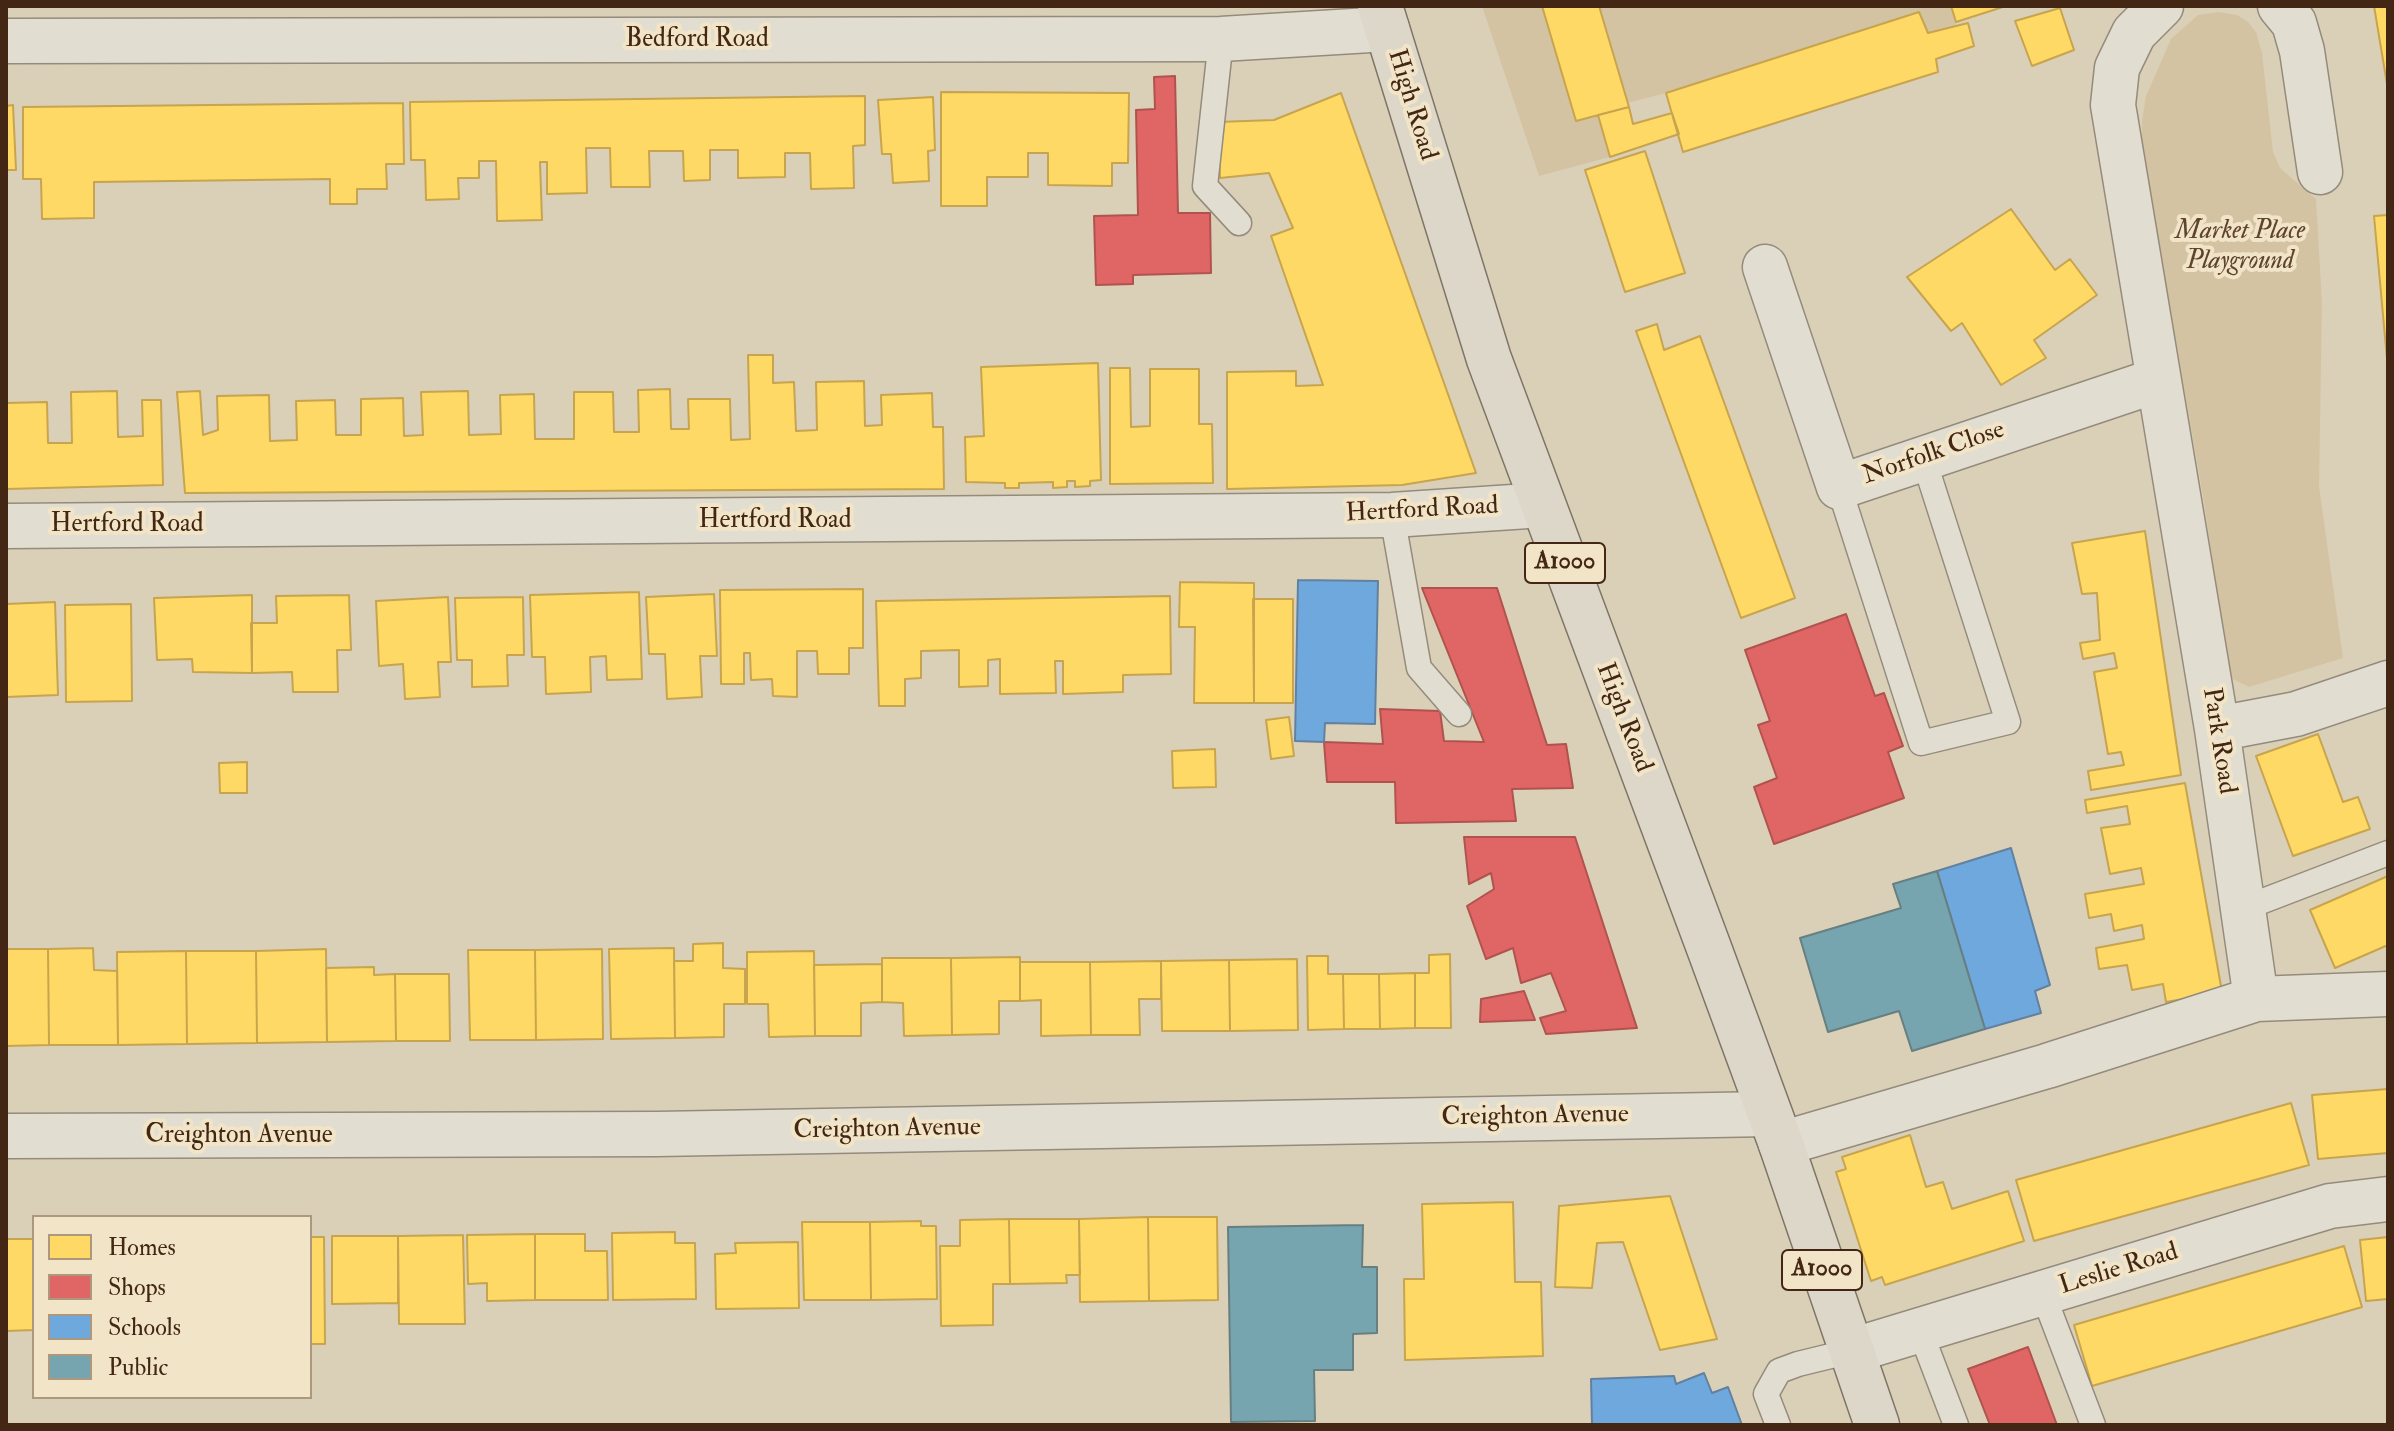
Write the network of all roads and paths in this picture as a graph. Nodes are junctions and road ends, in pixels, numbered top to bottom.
1 (2161, 6) edge
2 (2280, 6) edge
3 (1384, 17) edge
4 (1221, 39) junction
5 (6, 41) edge
6 (2320, 172) dead end
7 (1239, 223) dead end
8 (1765, 267) dead end
9 (2158, 380) junction
10 (1923, 457) junction
11 (1839, 487) junction
12 (1543, 505) junction
13 (1392, 515) junction
14 (6, 526) edge
15 (2388, 683) edge
16 (1459, 714) dead end
17 (2217, 729) junction
18 (2388, 853) edge
19 (2242, 909) junction
20 (2388, 994) edge
21 (2256, 999) junction
22 (1775, 1129) junction
23 (6, 1136) edge
24 (2388, 1199) edge
25 (2043, 1294) junction
26 (1919, 1328) junction
27 (1851, 1351) junction
28 (1778, 1425) edge
29 (1877, 1425) edge
30 (1956, 1425) edge
31 (2093, 1425) edge

1 - 9 street, Park Road
2 - 6 street
3 - 4 street, Bedford Road
3 - 12 main road, High Road / A1000
4 - 5 street, Bedford Road
4 - 7 lane
8 - 11 street, Norfolk Close
9 - 10 street, Norfolk Close
9 - 17 street, Park Road
10 - 11 street, Norfolk Close
10 - 11 lane
12 - 13 street, Hertford Road
12 - 22 main road, High Road / A1000
13 - 14 street, Hertford Road
13 - 16 lane
15 - 17 street
17 - 19 street, Park Road
18 - 19 lane
19 - 21 street, Park Road
20 - 21 street
21 - 22 street
22 - 23 street, Creighton Avenue
22 - 27 main road, High Road / A1000
24 - 25 street, Leslie Road
25 - 26 street, Leslie Road
25 - 31 lane
26 - 27 street, Leslie Road
26 - 30 lane
27 - 28 lane
27 - 29 main road, High Road / A1000

